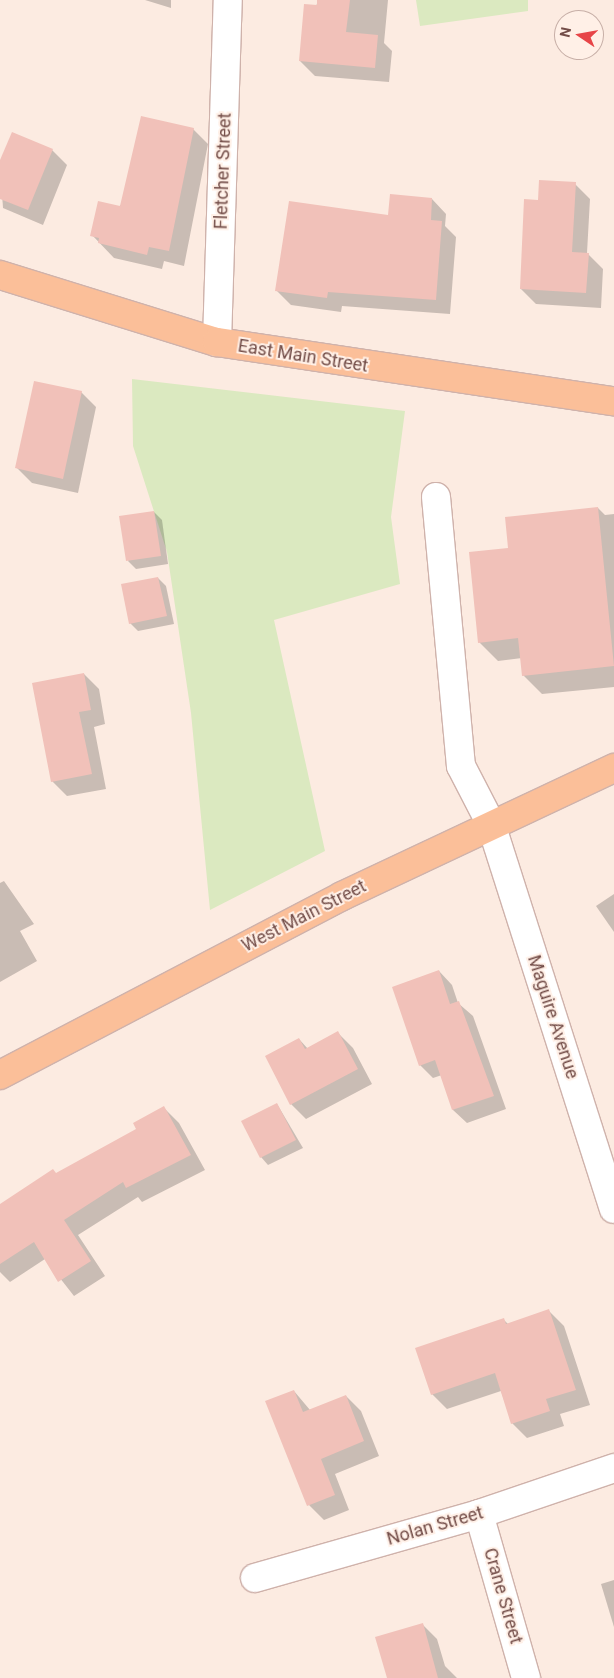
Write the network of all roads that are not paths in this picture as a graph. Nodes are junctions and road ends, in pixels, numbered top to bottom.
1 (228, 0) edge
2 (0, 275) edge
3 (217, 342) junction
4 (614, 401) edge
5 (436, 497) dead end
6 (614, 768) edge
7 (491, 824) junction
8 (0, 1075) edge
9 (614, 1209) edge
10 (614, 1468) edge
11 (479, 1514) junction
12 (255, 1578) dead end
13 (526, 1678) edge

1 - 3 street, Fletcher Street
2 - 3 main road, East Main Street
3 - 4 main road, East Main Street
5 - 7 street, Maguire Avenue
6 - 7 main road, West Main Street
7 - 8 main road, West Main Street
7 - 9 street, Maguire Avenue
10 - 11 street, Nolan Street
11 - 12 street, Nolan Street
11 - 13 street, Crane Street

